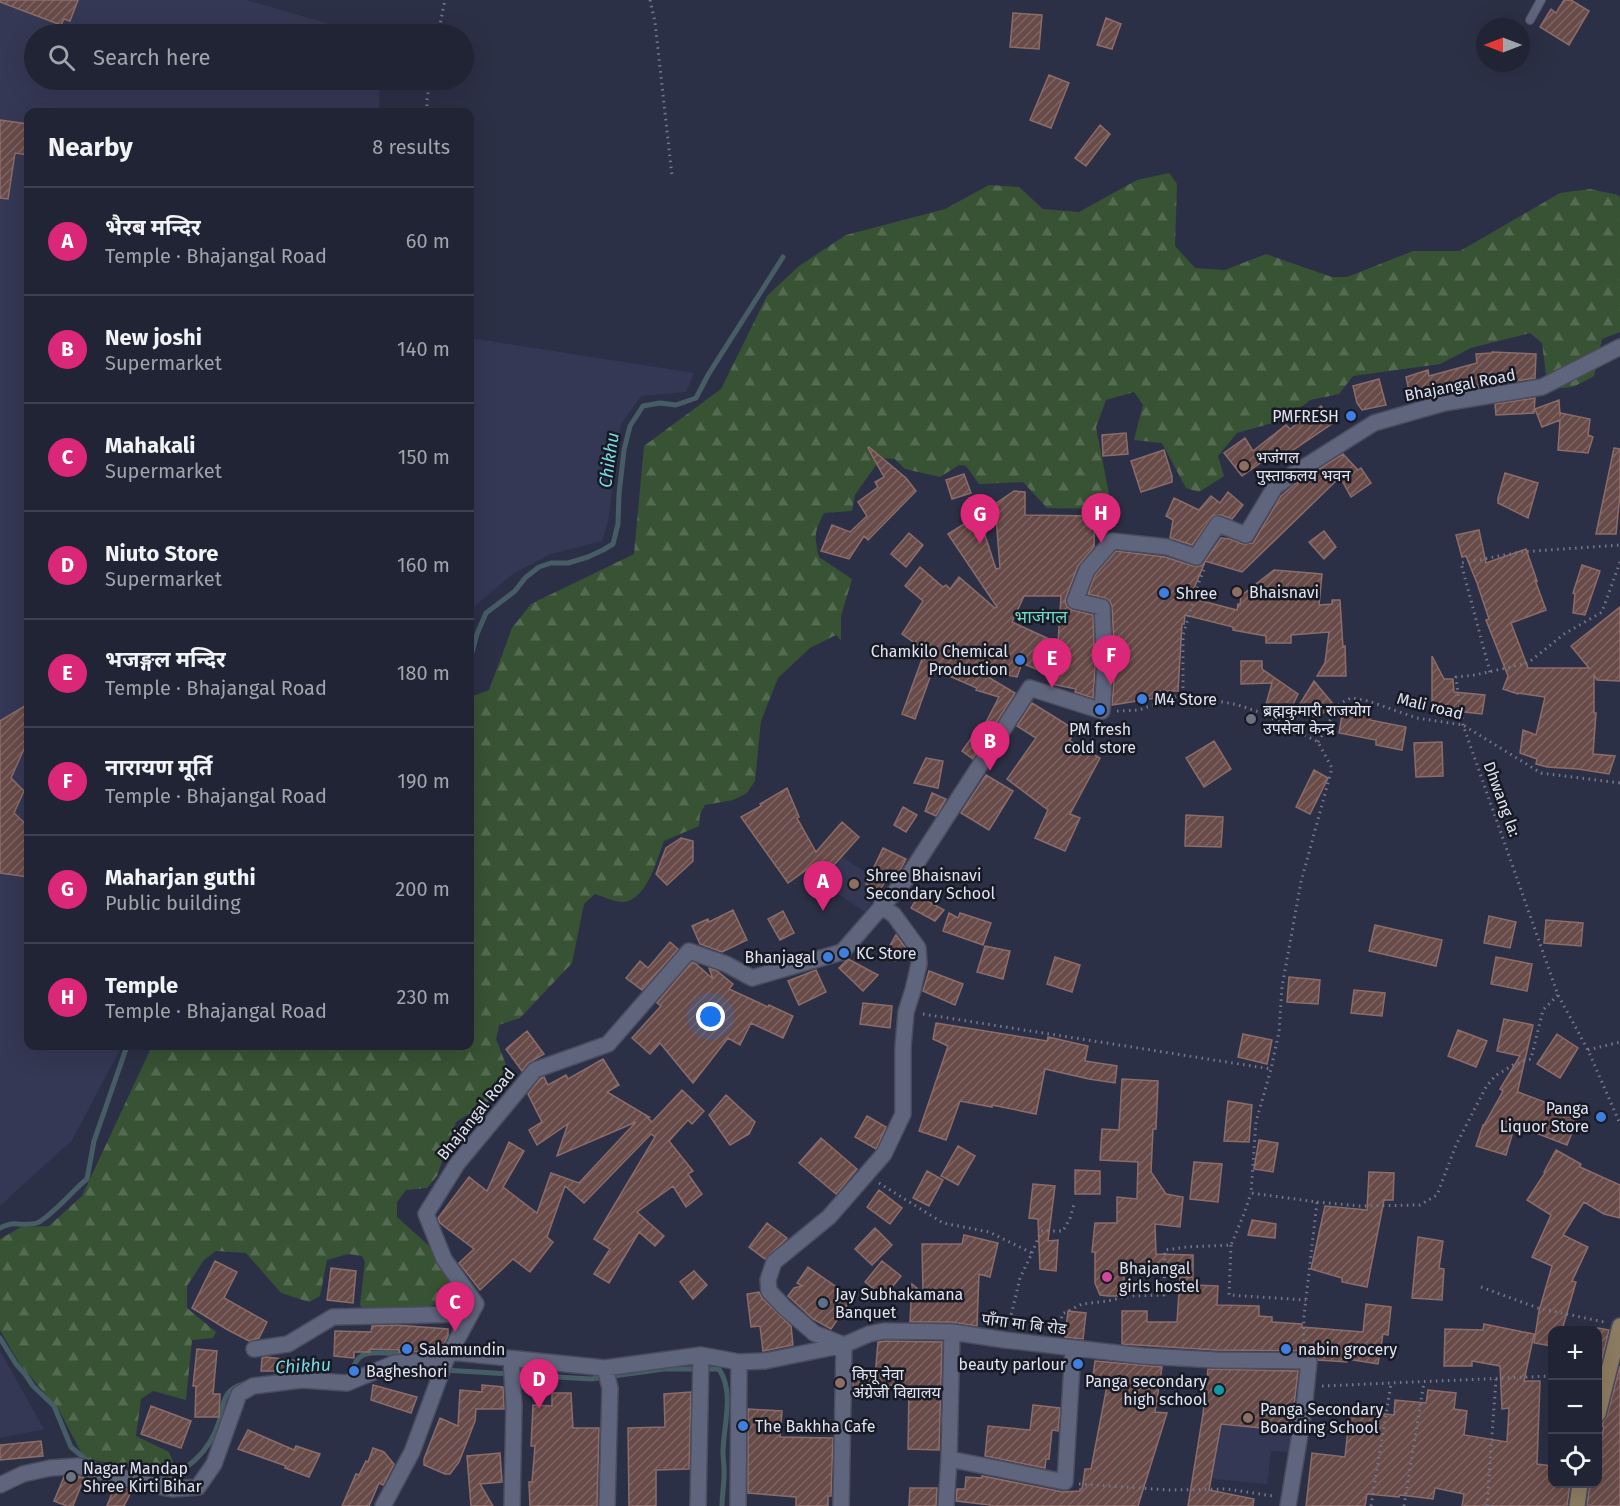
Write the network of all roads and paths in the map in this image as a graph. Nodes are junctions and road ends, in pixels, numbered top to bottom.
1 (445, 0) edge
2 (650, 0) edge
3 (1541, 0) edge
4 (1530, 20) dead end
5 (440, 24) edge
6 (428, 90) edge
7 (428, 108) edge
8 (672, 176) dead end
9 (1620, 347) edge
10 (1620, 545) edge
11 (1200, 552) junction
12 (1620, 562) edge
13 (1491, 672) junction
14 (1183, 694) junction
15 (1102, 711) junction
16 (1463, 725) junction
17 (1318, 742) junction
18 (1620, 783) edge
19 (881, 906) junction
20 (1558, 995) junction
21 (906, 1012) junction
22 (1620, 1042) edge
23 (1588, 1050) junction
24 (1271, 1069) junction
25 (1620, 1124) edge
26 (867, 1175) junction
27 (1251, 1193) junction
28 (1317, 1202) junction
29 (1074, 1204) dead end
30 (1231, 1245) junction
31 (1032, 1253) junction
32 (1481, 1287) dead end
33 (1307, 1300) junction
34 (471, 1314) junction
35 (1062, 1314) dead end
36 (1620, 1326) edge
37 (952, 1332) junction
38 (1005, 1340) junction
39 (844, 1345) junction
40 (255, 1348) dead end
41 (1073, 1348) junction
42 (701, 1355) junction
43 (448, 1356) junction
44 (511, 1359) junction
45 (1309, 1361) junction
46 (738, 1362) junction
47 (605, 1368) junction
48 (1548, 1376) edge
49 (1496, 1379) junction
50 (1424, 1382) junction
51 (1391, 1384) junction
52 (1305, 1387) junction
53 (1602, 1398) edge
54 (949, 1459) junction
55 (1065, 1482) junction
56 (0, 1485) edge
57 (1579, 1488) edge
58 (1289, 1502) edge
59 (383, 1506) edge
60 (512, 1506) edge
61 (607, 1506) edge
62 (698, 1506) edge
63 (738, 1506) edge
64 (841, 1506) edge
65 (946, 1506) edge
66 (1371, 1506) edge
67 (1404, 1506) edge
68 (1487, 1506) edge
69 (1576, 1506) edge

1 - 5 path
2 - 8 path
3 - 4 lane
6 - 7 path
9 - 11 street, Bhajangal Road
10 - 13 path
11 - 14 path
11 - 15 street
12 - 13 path, Dhwang la:
13 - 16 path, Dhwang la:
14 - 15 path
14 - 17 path
15 - 19 street, Bhajangal Road
16 - 17 path, Mali road
16 - 18 path, Mali road
16 - 20 path, Dhwang la:
17 - 24 path
19 - 21 street
19 - 34 street, Bhajangal Road
20 - 23 path, Dhwang la:
20 - 28 path
21 - 24 path
21 - 26 street
22 - 23 path
23 - 25 path, Dhwang la:
24 - 27 path
26 - 31 path
26 - 39 street
27 - 28 path
27 - 30 path
28 - 33 path
29 - 31 path
30 - 33 path
30 - 35 path
31 - 38 path
32 - 36 path
33 - 45 path
34 - 40 street
34 - 43 street
36 - 53 street
37 - 38 street, पाँगा मा बि रोड
37 - 39 street, पाँगा मा बि रोड
37 - 54 street
38 - 41 street, पाँगा मा बि रोड
39 - 46 street, पाँगा मा बि रोड
39 - 64 street
41 - 45 street, पाँगा मा बि रोड
41 - 55 street
42 - 46 street, पाँगा मा बि रोड
42 - 47 street, पाँगा मा बि रोड
42 - 62 street
43 - 44 street, पाँगा मा बि रोड
43 - 56 street, पाँगा मा बि रोड
43 - 59 street
44 - 47 street, पाँगा मा बि रोड
44 - 60 street
45 - 52 street
46 - 63 street
47 - 61 street
48 - 49 path
49 - 50 path
49 - 68 path
50 - 51 path
50 - 67 path
51 - 52 path
51 - 66 path
52 - 58 street
54 - 55 street
54 - 65 street
55 - 58 path
57 - 69 street

